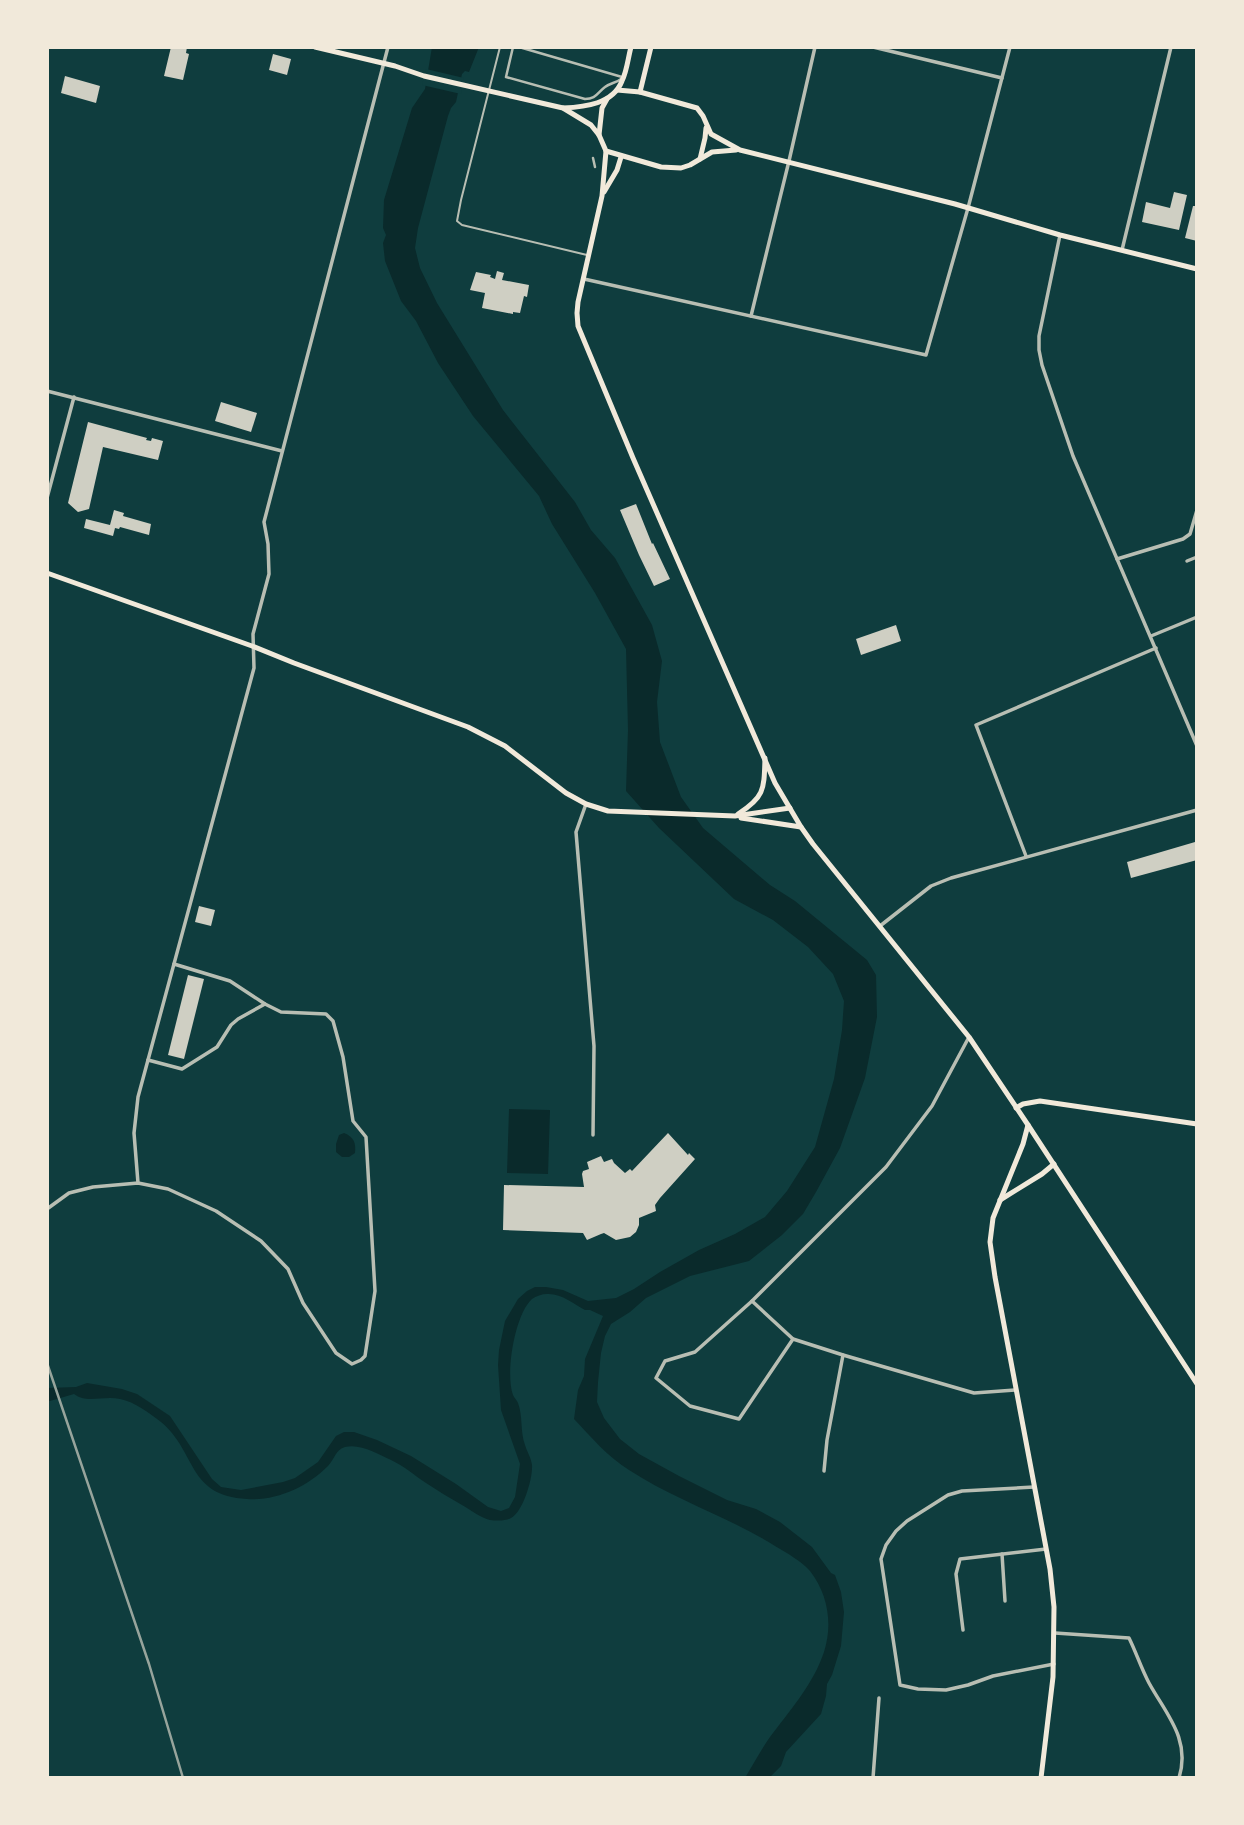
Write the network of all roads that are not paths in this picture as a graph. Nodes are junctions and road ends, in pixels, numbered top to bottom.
1 (315, 47) edge
2 (388, 47) edge
3 (500, 47) edge
4 (513, 47) edge
5 (519, 47) edge
6 (631, 47) edge
7 (651, 47) edge
8 (815, 47) edge
9 (873, 47) edge
10 (1010, 47) edge
11 (1171, 47) edge
12 (384, 63) junction
13 (1002, 78) junction
14 (484, 90) junction
15 (617, 90) junction
16 (640, 92) junction
17 (607, 99) junction
18 (563, 108) junction
19 (706, 124) junction
20 (599, 135) junction
21 (740, 150) junction
22 (606, 151) junction
23 (621, 157) junction
24 (593, 158) dead end
25 (700, 159) junction
26 (789, 161) junction
27 (595, 167) dead end
28 (602, 196) junction
29 (968, 208) junction
30 (1060, 235) junction
31 (1122, 250) junction
32 (589, 255) junction
33 (1197, 269) edge
34 (583, 279) junction
35 (751, 316) junction
36 (47, 391) edge
37 (74, 397) junction
38 (282, 451) junction
39 (47, 498) edge
40 (1197, 510) edge
41 (1197, 557) edge
42 (1117, 559) junction
43 (1187, 561) dead end
44 (47, 573) edge
45 (1197, 617) edge
46 (1151, 636) junction
47 (253, 646) junction
48 (1156, 648) junction
49 (1197, 746) edge
50 (765, 758) junction
51 (586, 804) junction
52 (790, 808) junction
53 (1197, 810) edge
54 (735, 816) junction
55 (801, 827) junction
56 (1026, 856) junction
57 (879, 926) junction
58 (174, 964) junction
59 (265, 1004) junction
60 (969, 1037) junction
61 (148, 1060) junction
62 (1016, 1108) junction
63 (1197, 1124) edge
64 (1028, 1125) junction
65 (593, 1135) dead end
66 (1054, 1164) junction
67 (138, 1184) junction
68 (1000, 1200) junction
69 (47, 1209) edge
70 (752, 1301) junction
71 (793, 1339) junction
72 (843, 1355) junction
73 (1197, 1384) edge
74 (1017, 1390) junction
75 (824, 1471) dead end
76 (1034, 1487) junction
77 (1046, 1549) junction
78 (1002, 1554) junction
79 (1005, 1601) dead end
80 (963, 1630) dead end
81 (1055, 1633) junction
82 (1054, 1664) junction
83 (879, 1698) dead end
84 (873, 1778) edge
85 (1041, 1778) edge
86 (1179, 1778) edge

1 - 12 main road
2 - 12 street
3 - 14 lane
4 - 5 street
6 - 15 main road
7 - 16 main road
8 - 26 street
9 - 13 street
10 - 13 street
11 - 31 street
12 - 14 main road
12 - 38 street
13 - 29 street
14 - 18 main road
14 - 32 lane
15 - 16 main road
15 - 17 main road
16 - 19 main road
17 - 18 main road
17 - 20 main road
18 - 20 main road
19 - 21 main road
19 - 25 main road
20 - 22 main road
21 - 25 main road
21 - 26 main road
22 - 23 main road
22 - 28 main road
23 - 25 main road
23 - 28 main road
24 - 27 street
26 - 29 main road
26 - 35 street
28 - 32 main road
29 - 30 main road
29 - 35 street
30 - 31 main road
30 - 42 street
31 - 33 main road
32 - 34 main road
34 - 35 street
34 - 50 main road
36 - 37 street
37 - 38 street
37 - 39 street
38 - 47 street
40 - 42 street
41 - 43 street
42 - 46 street
44 - 47 main road
45 - 46 street
46 - 48 street
47 - 51 main road
47 - 58 street
48 - 49 street
48 - 56 street
50 - 52 main road
50 - 54 main road
51 - 54 main road
51 - 65 street
52 - 54 main road
52 - 55 main road
53 - 56 street
54 - 55 main road
55 - 57 main road
56 - 57 street
57 - 60 main road
58 - 59 street
58 - 61 street
59 - 61 street
59 - 67 street
60 - 62 main road
60 - 70 street
61 - 67 street
62 - 63 main road
62 - 64 main road
64 - 66 main road
64 - 68 main road
66 - 68 main road
66 - 73 main road
67 - 69 street
68 - 74 main road
70 - 71 street
70 - 71 street
71 - 72 street
72 - 74 street
72 - 75 street
74 - 76 main road
76 - 77 main road
76 - 82 street
77 - 78 street
77 - 81 main road
78 - 79 street
78 - 80 street
81 - 82 main road
81 - 86 street
82 - 85 main road
83 - 84 street

